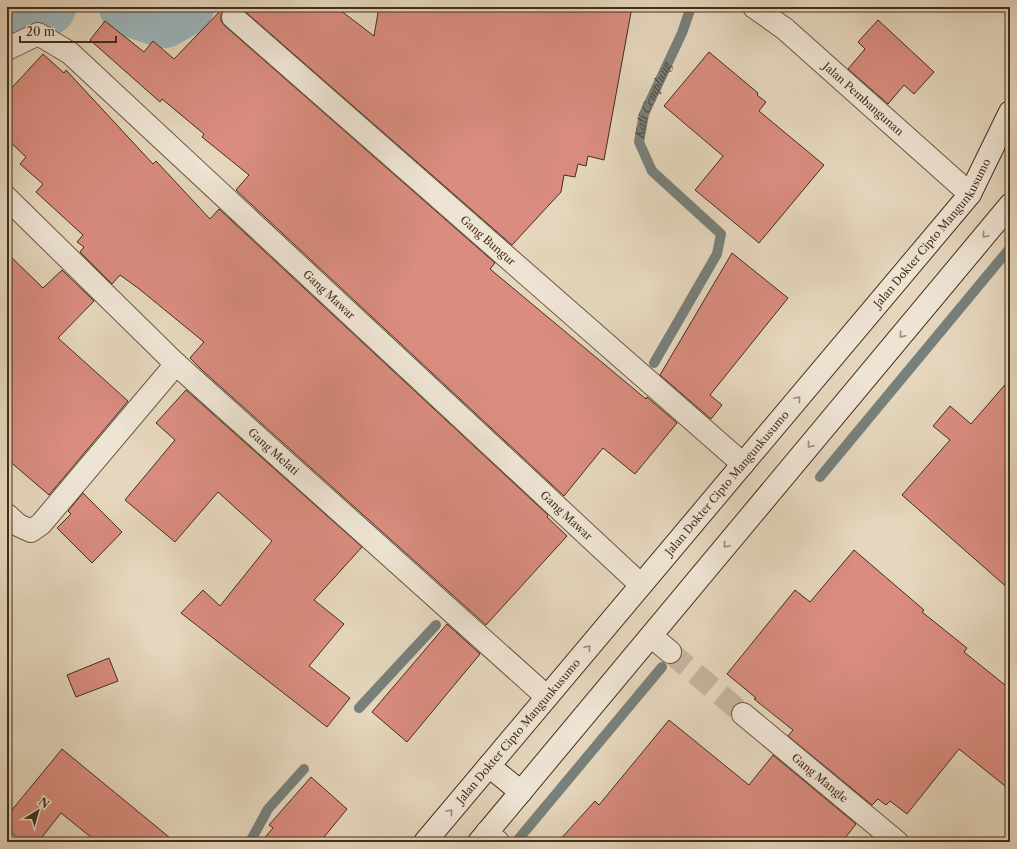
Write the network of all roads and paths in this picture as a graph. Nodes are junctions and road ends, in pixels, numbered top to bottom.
1 (754, 7) edge
2 (233, 17) dead end
3 (7, 49) edge
4 (1010, 112) edge
5 (970, 194) junction
6 (7, 198) edge
7 (1010, 205) edge
8 (176, 364) junction
9 (743, 464) junction
10 (7, 515) edge
11 (641, 585) junction
12 (651, 636) junction
13 (670, 652) tunnel mouth
14 (547, 697) junction
15 (743, 714) tunnel mouth
16 (489, 766) junction
17 (521, 792) junction
18 (488, 839) edge
19 (425, 842) edge
20 (897, 842) edge

1 - 5 street, Jalan Pembangunan
2 - 9 street, Gang Bungur
3 - 11 street, Gang Mawar
4 - 5 street, Jalan Dokter Cipto Mangunkusumo
9 -> 5 street, Jalan Dokter Cipto Mangunkusumo
6 - 8 street, Gang Melati
7 -> 12 street
8 - 10 street
8 - 14 street, Gang Melati
9 - 11 street, Jalan Dokter Cipto Mangunkusumo
14 -> 11 street, Jalan Dokter Cipto Mangunkusumo
12 - 13 street
12 - 17 street
14 - 16 street, Jalan Dokter Cipto Mangunkusumo
15 - 20 street, Gang Mangle
16 - 17 street
19 -> 16 street, Jalan Dokter Cipto Mangunkusumo
17 - 18 street

